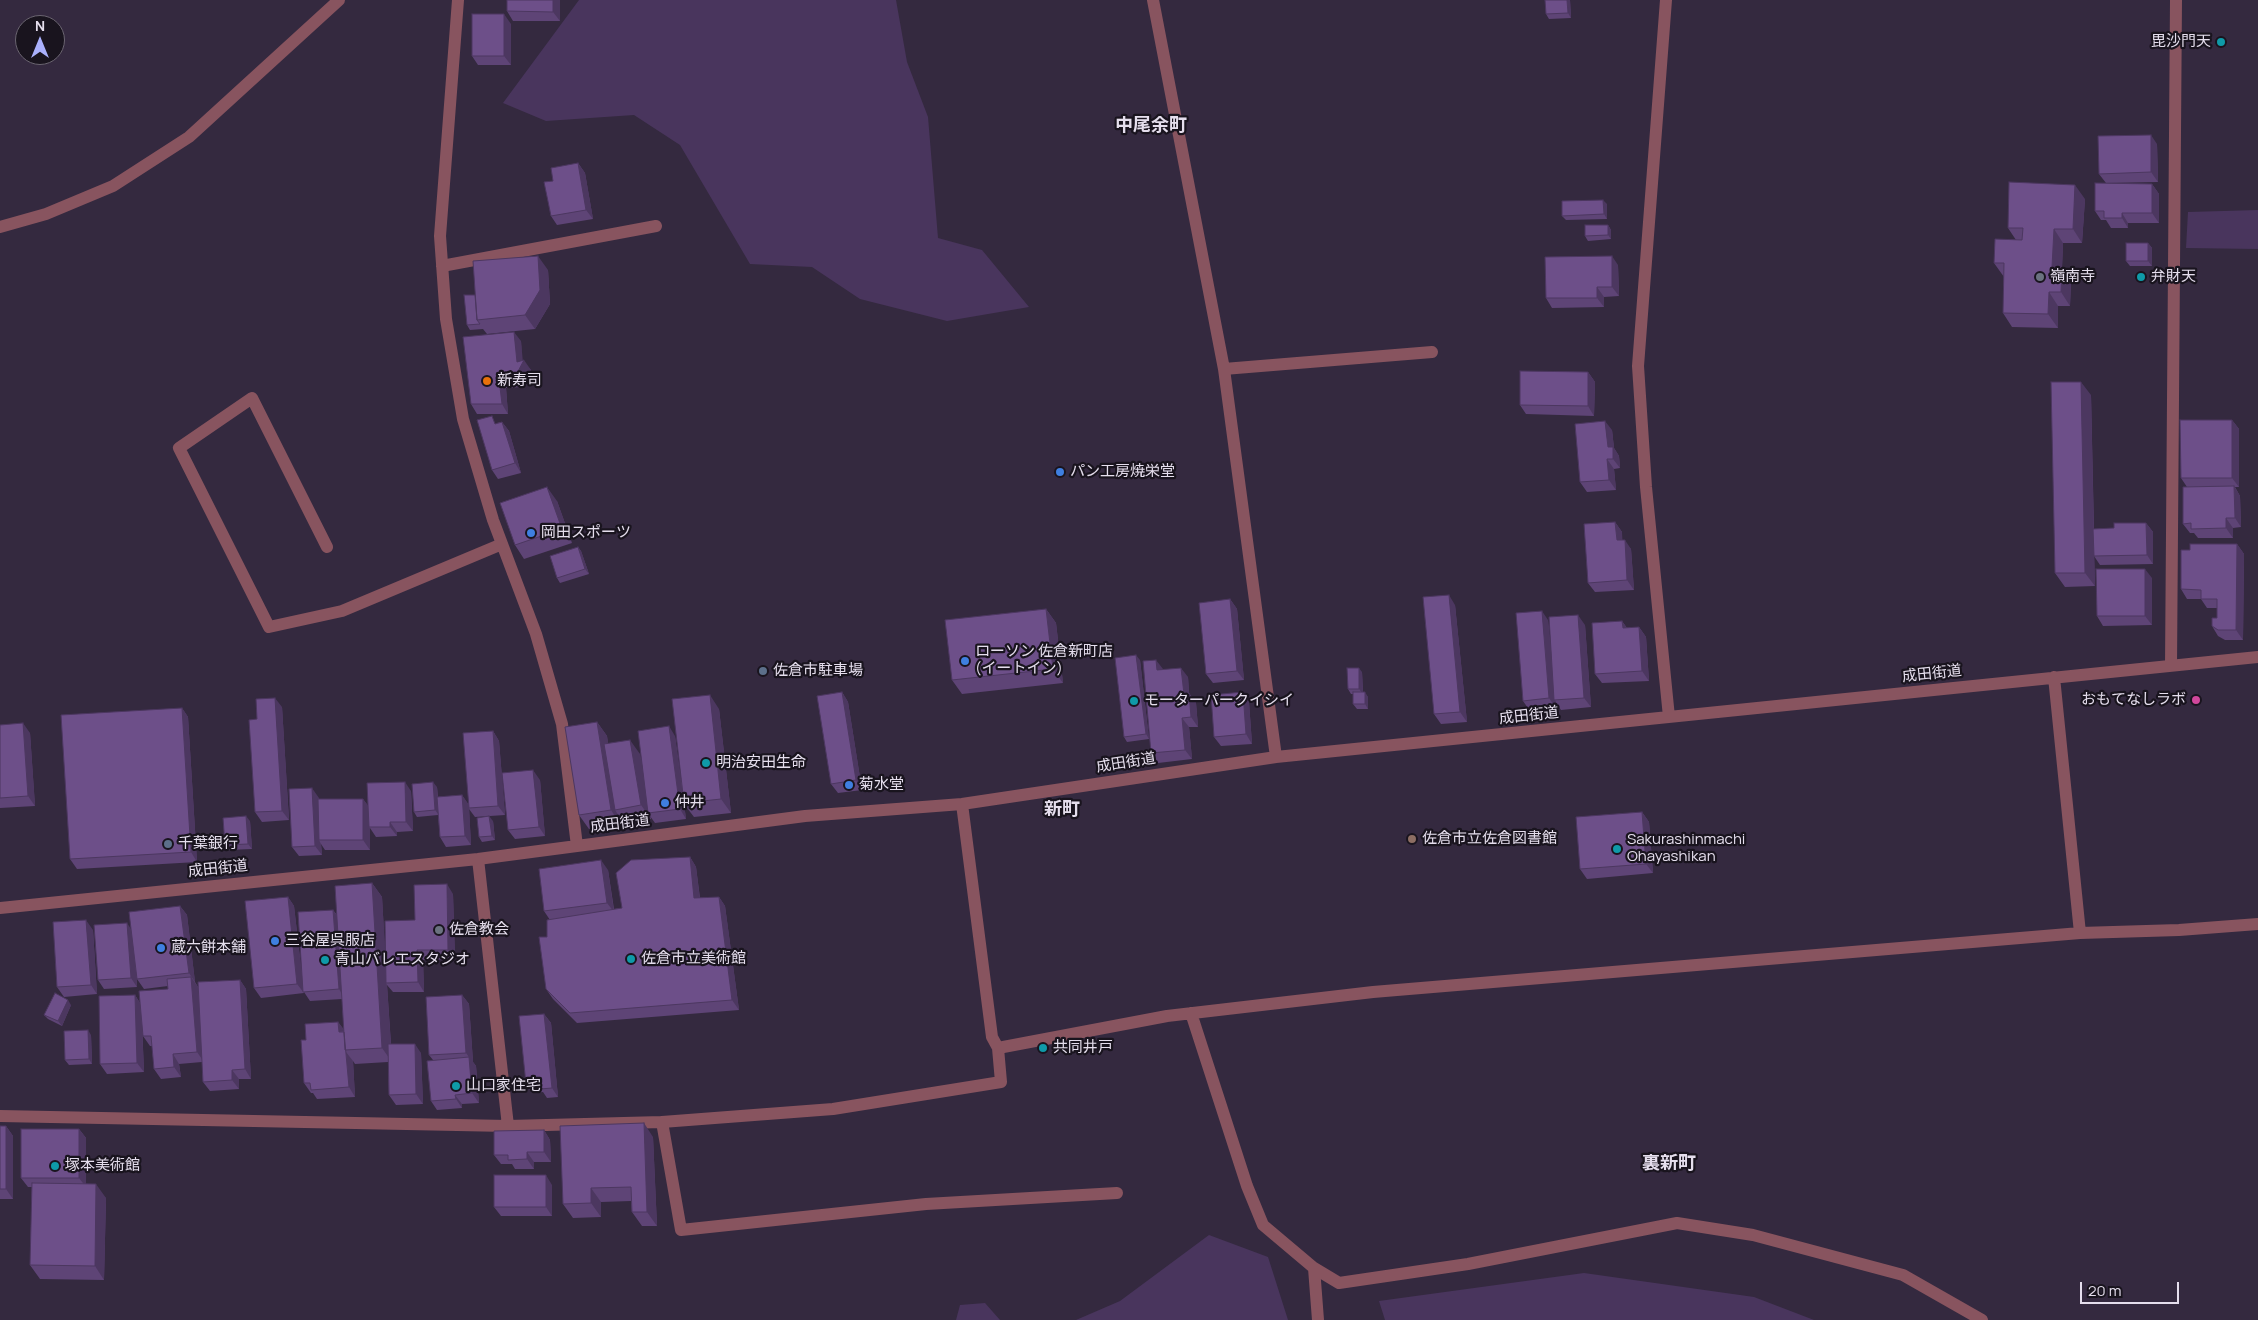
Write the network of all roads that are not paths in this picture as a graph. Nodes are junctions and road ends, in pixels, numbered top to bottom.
1 (339, 0) edge
2 (458, 0) edge
3 (1153, 0) edge
4 (1666, 0) edge
5 (2176, 0) edge
6 (656, 226) dead end
7 (0, 227) edge
8 (442, 266) junction
9 (1432, 352) dead end
10 (1224, 369) junction
11 (502, 544) junction
12 (327, 546) dead end
13 (2258, 658) edge
14 (2171, 665) junction
15 (2054, 677) junction
16 (1669, 717) junction
17 (1276, 757) junction
18 (962, 804) junction
19 (577, 846) junction
20 (478, 858) junction
21 (0, 908) edge
22 (2258, 924) edge
23 (2080, 933) junction
24 (1191, 1013) junction
25 (998, 1048) junction
26 (0, 1116) edge
27 (662, 1122) junction
28 (508, 1126) junction
29 (1117, 1194) dead end
30 (1314, 1268) junction
31 (1318, 1320) edge
32 (1982, 1320) edge

1 - 7 street
2 - 8 street
3 - 10 street
4 - 16 street
5 - 14 street
6 - 8 street
8 - 11 street
9 - 10 street
10 - 17 street
11 - 12 street
11 - 19 street
13 - 14 street, 成田街道
14 - 15 street, 成田街道
15 - 16 street, 成田街道
15 - 23 street
16 - 17 street, 成田街道
17 - 18 street, 成田街道
18 - 19 street, 成田街道
18 - 25 street
19 - 20 street, 成田街道
20 - 21 street, 成田街道
20 - 28 street
22 - 23 street
23 - 24 street
24 - 25 street
24 - 30 street
25 - 27 street
26 - 28 street
27 - 28 street
27 - 29 street
30 - 31 street
30 - 32 street

